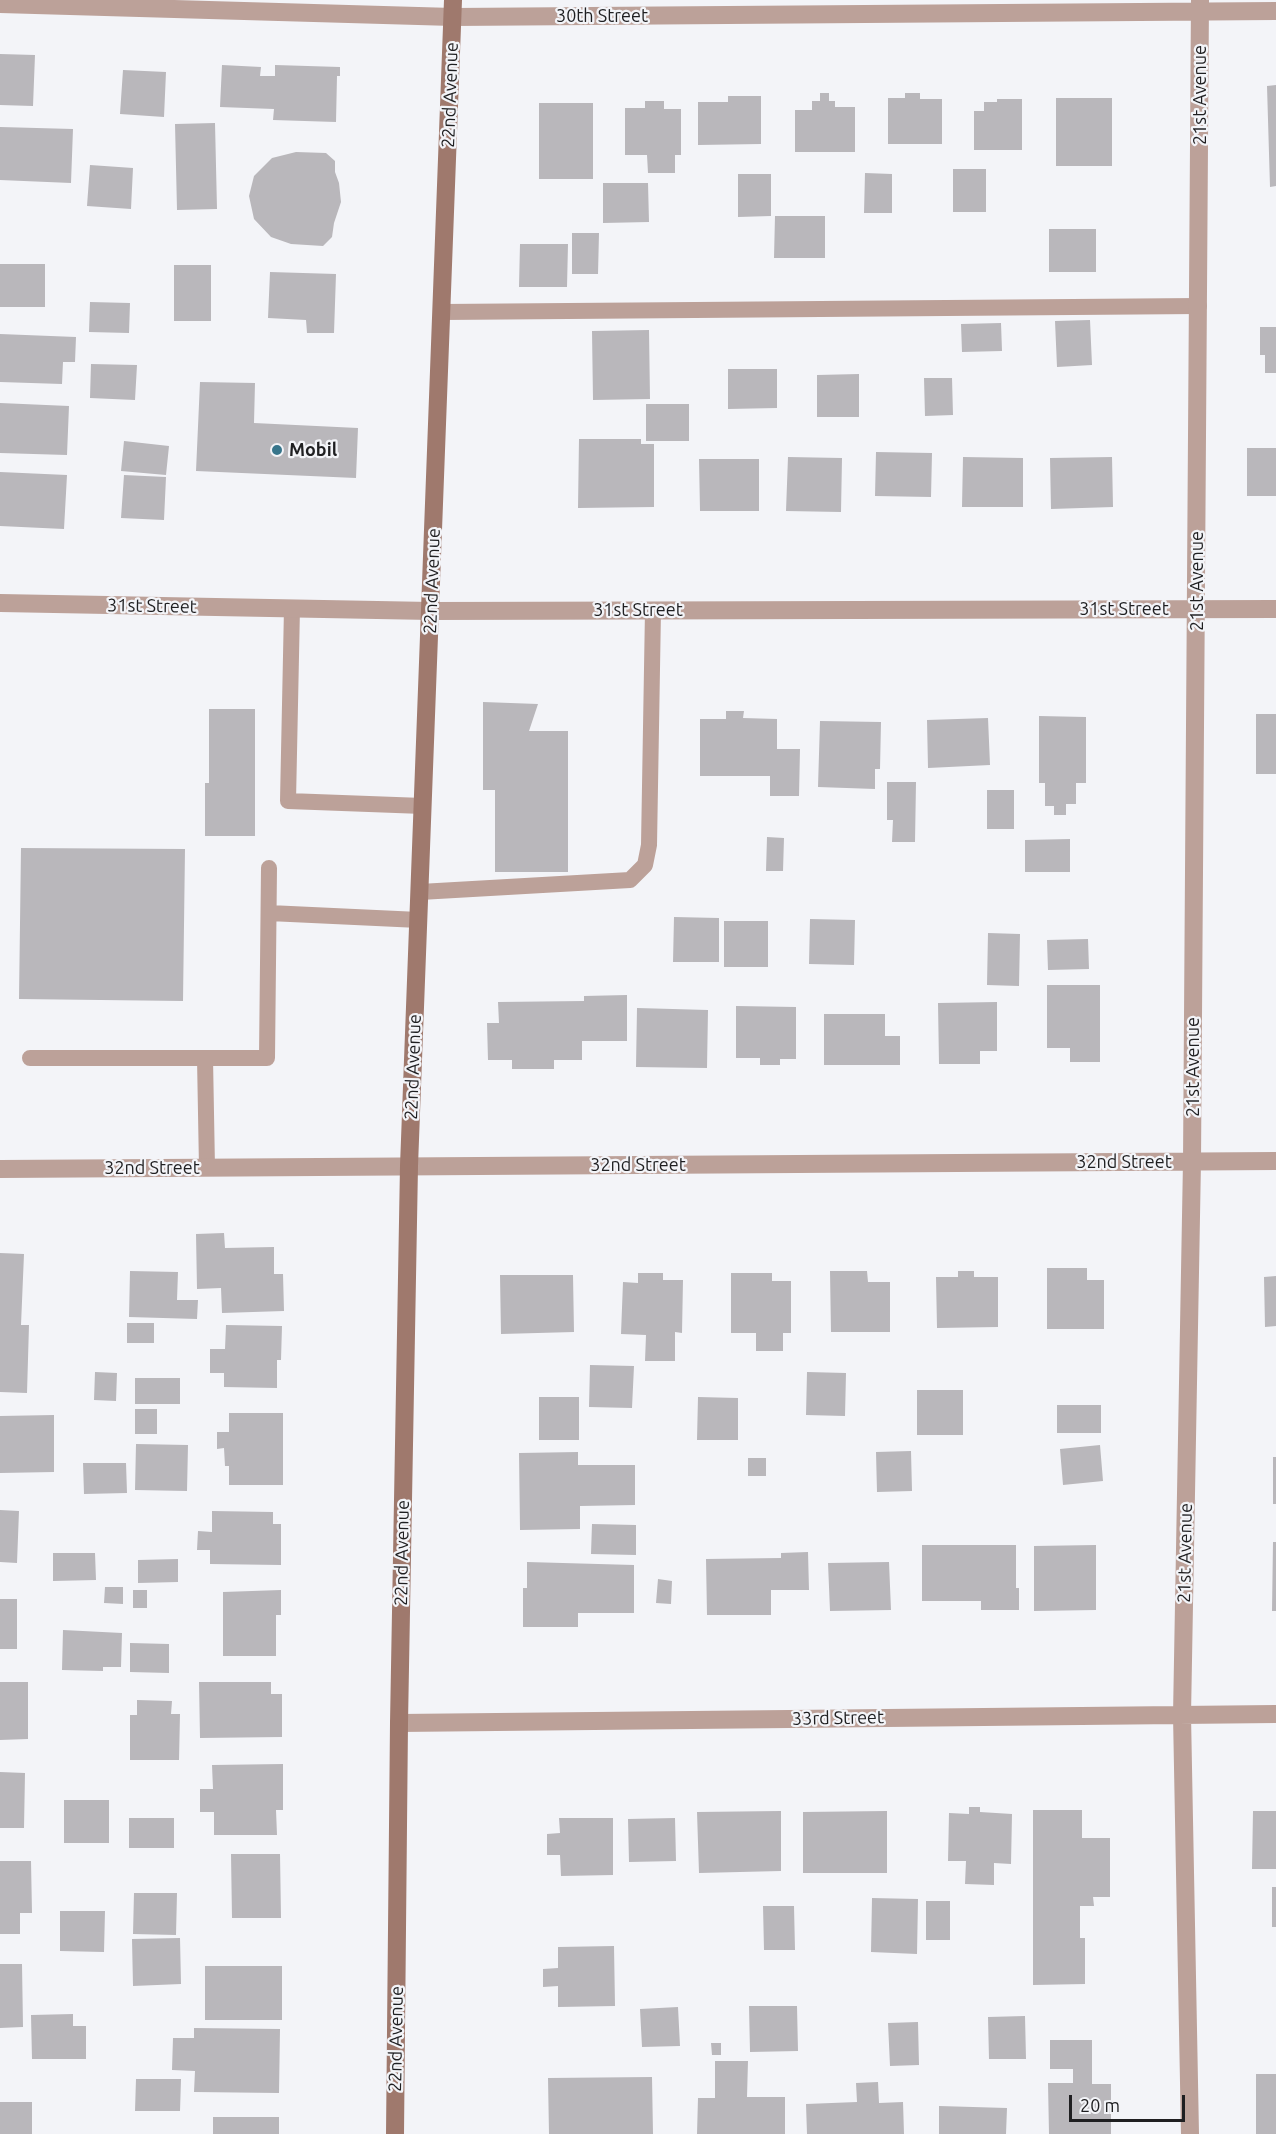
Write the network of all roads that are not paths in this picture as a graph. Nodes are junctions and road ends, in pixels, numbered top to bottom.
1 (0, 4) edge
2 (1200, 6) edge
3 (453, 9) edge
4 (1276, 11) edge
5 (1199, 306) junction
6 (442, 312) junction
7 (0, 603) edge
8 (292, 608) junction
9 (1197, 609) junction
10 (1276, 609) edge
11 (653, 610) junction
12 (431, 611) junction
13 (423, 806) junction
14 (269, 868) dead end
15 (420, 892) junction
16 (269, 914) junction
17 (419, 920) junction
18 (30, 1058) dead end
19 (205, 1058) junction
20 (1192, 1161) junction
21 (1276, 1161) edge
22 (409, 1166) junction
23 (207, 1168) junction
24 (0, 1169) edge
25 (1276, 1714) edge
26 (1182, 1715) junction
27 (399, 1723) junction
28 (395, 2134) edge
29 (1190, 2134) edge

1 - 3 street, 30th Street
2 - 3 street, 30th Street
2 - 4 street, 30th Street
2 - 5 street, 21st Avenue
3 - 6 street, 22nd Avenue
5 - 6 lane
5 - 9 street, 21st Avenue
6 - 12 street, 22nd Avenue
7 - 8 street, 31st Street
8 - 12 street, 31st Street
8 - 13 lane
9 - 10 street, 31st Street
9 - 11 street, 31st Street
9 - 20 street, 21st Avenue
11 - 12 street, 31st Street
11 - 15 lane
12 - 13 street, 22nd Avenue
13 - 15 street, 22nd Avenue
14 - 16 lane
15 - 17 street, 22nd Avenue
16 - 17 lane
16 - 19 lane
17 - 22 street, 22nd Avenue
18 - 19 lane
19 - 23 lane
20 - 21 street, 32nd Street
20 - 22 street, 32nd Street
20 - 26 street, 21st Avenue
22 - 23 street, 32nd Street
22 - 27 street, 22nd Avenue
23 - 24 street, 32nd Street
25 - 26 street, 33rd Street
26 - 27 street, 33rd Street
26 - 29 street, 21st Avenue
27 - 28 street, 22nd Avenue

